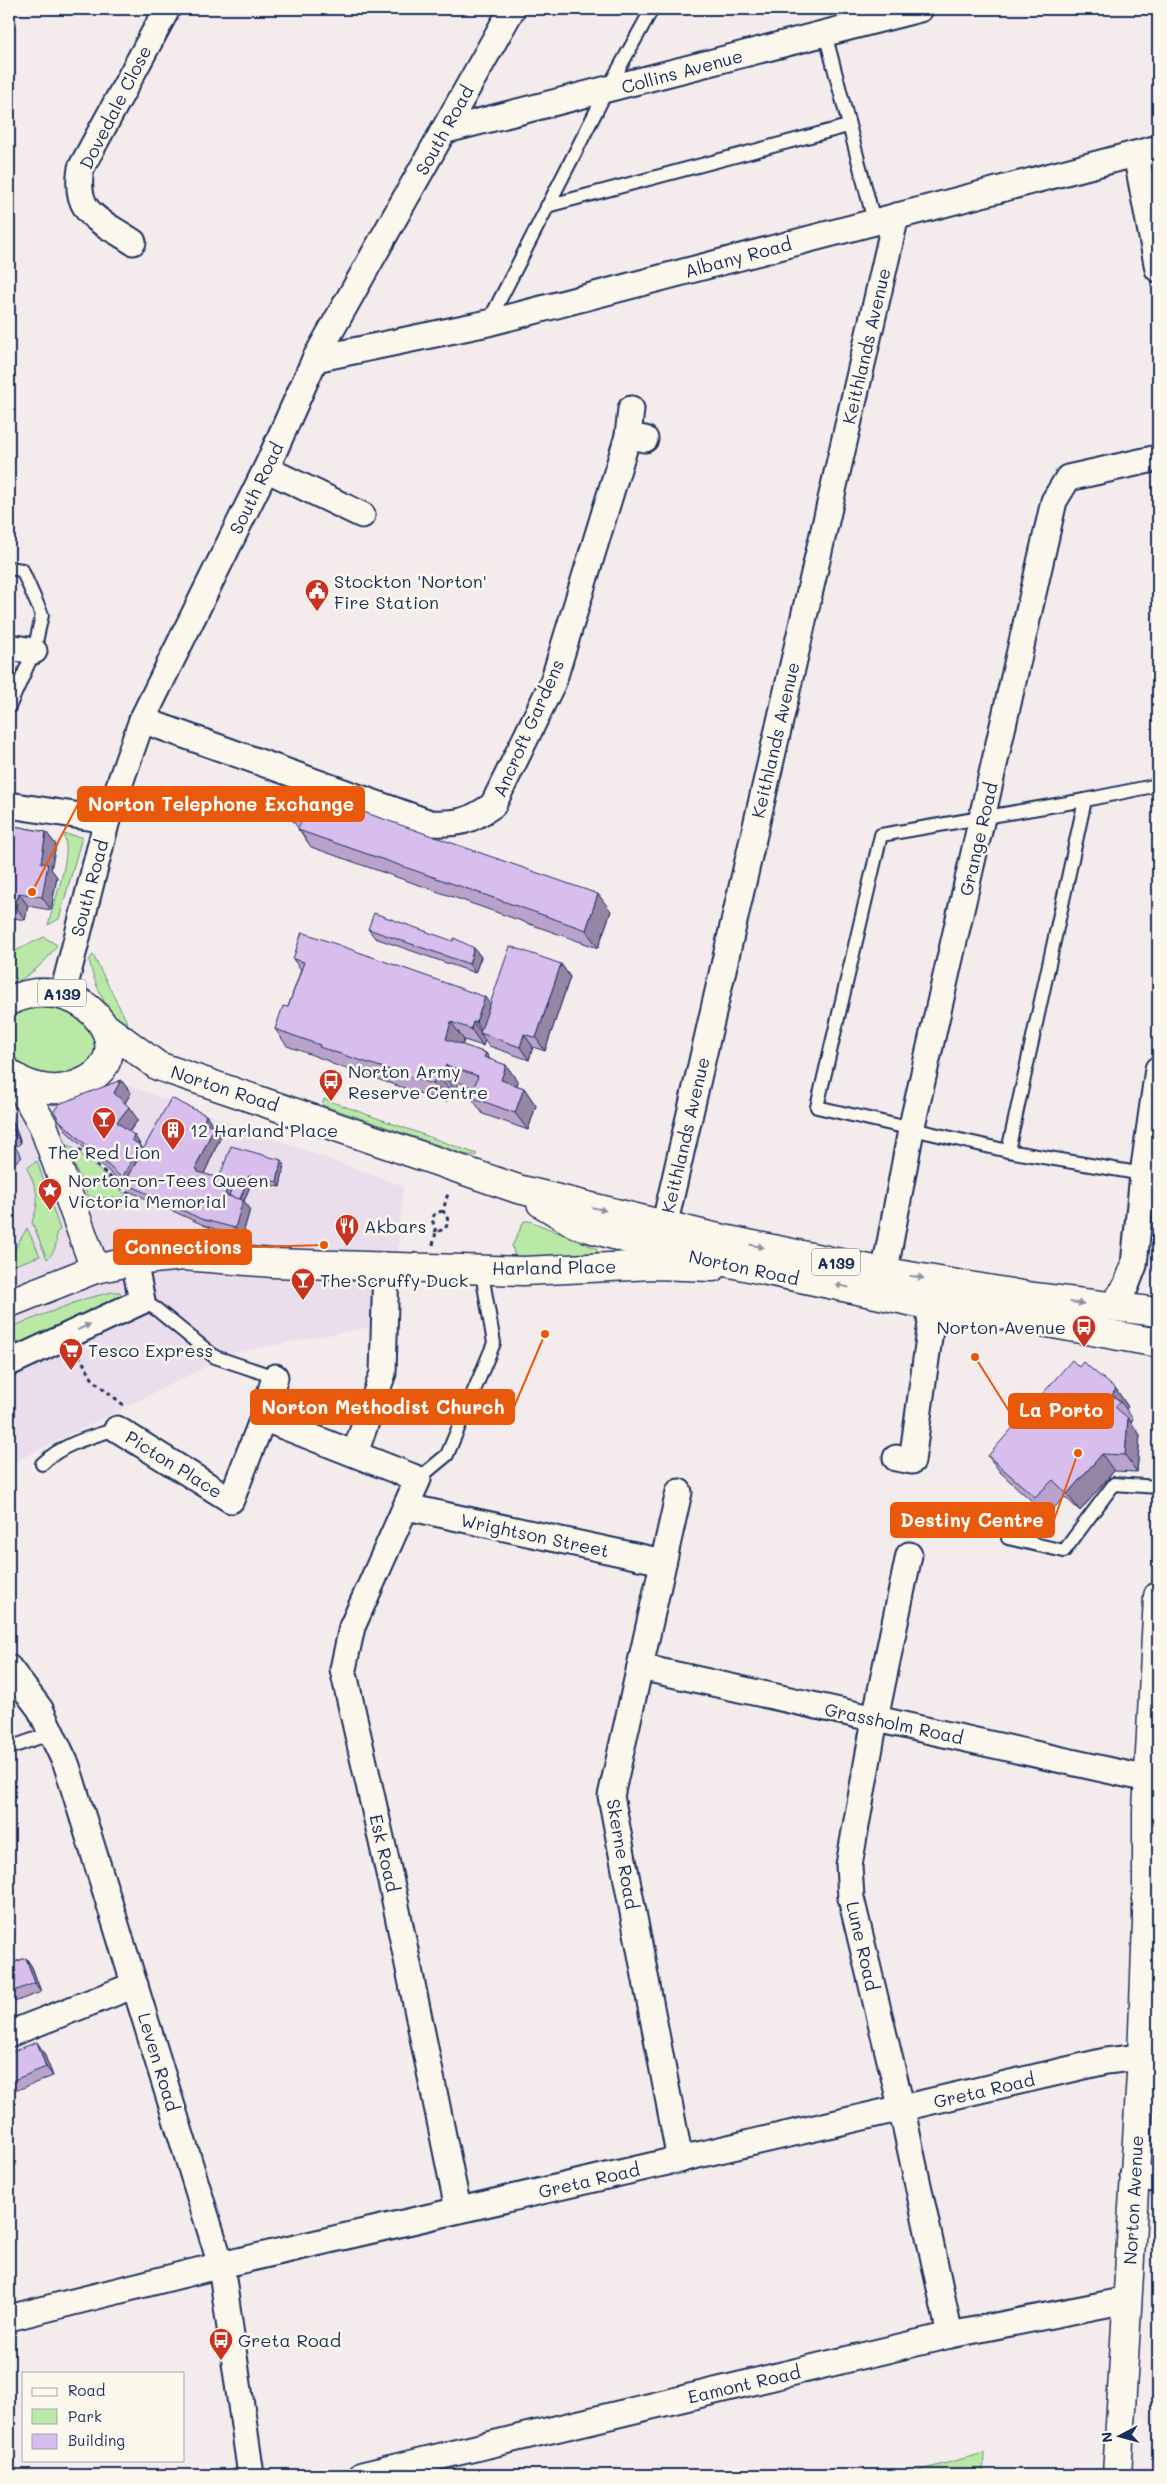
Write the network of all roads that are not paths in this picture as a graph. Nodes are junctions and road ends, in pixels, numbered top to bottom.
1 (166, 9) edge
2 (512, 9) edge
3 (652, 9) edge
4 (920, 9) edge
5 (825, 33) junction
6 (607, 90) junction
7 (848, 126) junction
8 (444, 131) junction
9 (1147, 151) edge
10 (548, 206) junction
11 (885, 218) junction
12 (133, 242) dead end
13 (1158, 269) edge
14 (488, 323) junction
15 (315, 359) junction
16 (631, 409) dead end
17 (1158, 458) edge
18 (266, 469) junction
19 (362, 515) dead end
20 (9, 568) edge
21 (9, 647) edge
22 (34, 651) junction
23 (9, 707) edge
24 (142, 720) junction
25 (1158, 785) edge
26 (1085, 800) junction
27 (9, 805) edge
28 (982, 817) junction
29 (107, 820) junction
30 (63, 993) junction
31 (9, 1000) edge
32 (104, 1026) junction
33 (158, 1066) junction
34 (1158, 1068) edge
35 (100, 1072) junction
36 (12, 1076) edge
37 (61, 1090) junction
38 (42, 1125) junction
39 (911, 1130) junction
40 (1008, 1151) junction
41 (1143, 1174) junction
42 (659, 1246) junction
43 (134, 1261) junction
44 (386, 1266) junction
45 (481, 1268) junction
46 (95, 1269) junction
47 (882, 1282) junction
48 (142, 1301) junction
49 (9, 1303) edge
50 (928, 1305) junction
51 (1111, 1307) junction
52 (1158, 1312) edge
53 (1158, 1343) edge
54 (9, 1363) edge
55 (275, 1377) joint
56 (263, 1418) junction
57 (116, 1429) joint
58 (355, 1454) junction
59 (896, 1458) dead end
60 (42, 1464) dead end
61 (418, 1479) junction
62 (1158, 1487) edge
63 (679, 1492) dead end
64 (407, 1508) junction
65 (1010, 1514) dead end
66 (909, 1555) dead end
67 (663, 1562) junction
68 (1158, 1596) edge
69 (1158, 1600) edge
70 (640, 1667) junction
71 (9, 1668) edge
72 (1156, 1672) edge
73 (875, 1719) junction
74 (52, 1733) junction
75 (9, 1748) edge
76 (1148, 1779) junction
77 (1152, 1813) edge
78 (135, 1985) junction
79 (9, 2034) edge
80 (1150, 2056) edge
81 (902, 2110) junction
82 (680, 2160) junction
83 (1146, 2178) edge
84 (458, 2209) junction
85 (221, 2265) junction
86 (1127, 2300) junction
87 (9, 2318) edge
88 (950, 2334) junction
89 (251, 2475) edge
90 (362, 2475) edge
91 (1117, 2475) edge

1 - 12 street, Dovedale Close
2 - 8 street, South Road
3 - 6 lane
4 - 5 street, Collins Avenue
5 - 6 street, Collins Avenue
5 - 7 lane
6 - 8 street, Collins Avenue
6 - 10 lane
7 - 10 lane
7 - 11 lane
8 - 15 street, South Road
9 - 11 street, Albany Road
9 - 13 street
10 - 14 lane
11 - 14 street, Albany Road
11 - 42 street, Keithlands Avenue
14 - 15 street, Albany Road
15 - 18 street, South Road
16 - 24 street, Ancroft Gardens
17 - 28 street, Grange Road
18 - 19 street
18 - 24 street, South Road
20 - 22 lane
21 - 22 street
22 - 23 lane
24 - 29 street, South Road
25 - 26 lane
26 - 28 lane
26 - 40 lane
27 - 29 street
28 - 39 street, Grange Road
28 - 39 lane
29 - 30 street, South Road
30 - 31 main road, A139
30 - 32 main road, A139
32 - 33 main road, Norton Road / A139
32 - 35 main road
33 - 35 main road, Norton Road / A139
33 - 42 main road, Norton Road / A139
34 - 41 street
35 - 37 main road, A139
36 - 37 main road, A139
36 - 38 main road
37 - 38 main road
38 - 46 main road
39 - 40 lane
39 - 47 street, Grange Road
40 - 41 lane
41 - 51 street
42 - 45 main road, Harland Place
47 -> 42 main road, Norton Road / A139
42 -> 47 main road, Norton Road / A139
43 - 44 main road, Harland Place
43 - 46 main road, Harland Place
43 - 48 street
44 - 45 main road, Harland Place
44 - 58 street
45 - 61 lane
46 - 49 main road, Harland Place
47 - 50 main road, Norton Road / A139
47 -> 51 main road, Norton Road / A139
54 -> 48 street
48 - 55 lane
50 - 53 main road, Norton Road / A139
50 - 59 street
51 - 52 main road, Norton Road / A139
55 - 56 street
56 - 57 street, Picton Place
56 - 58 street
57 - 60 lane
58 - 61 street
61 - 64 street, Esk Road
62 - 65 lane
63 - 67 street, Skerne Road
64 - 67 street, Wrightson Street
64 - 84 street, Esk Road
66 - 73 street, Lune Road
67 - 70 street, Skerne Road
68 - 69 main road, Norton Avenue
69 - 72 main road, Norton Avenue
70 - 73 street, Grassholm Road
70 - 82 street, Skerne Road
71 - 74 street, Leven Road
72 - 76 main road, Norton Avenue
73 - 76 street, Grassholm Road
73 - 81 street, Lune Road
74 - 75 lane
74 - 78 street, Leven Road
76 - 77 main road, Norton Avenue
77 - 80 main road, Norton Avenue
78 - 79 street
78 - 85 street, Leven Road
80 - 81 street, Greta Road
80 - 83 main road, Norton Avenue
81 - 82 street, Greta Road
81 - 88 street, Lune Road
82 - 84 street, Greta Road
83 - 86 main road, Norton Avenue
84 - 85 street, Greta Road
85 - 87 street, Greta Road
85 - 89 street, Leven Road
86 - 88 street, Eamont Road
86 - 91 main road, Norton Avenue
88 - 90 street, Eamont Road

